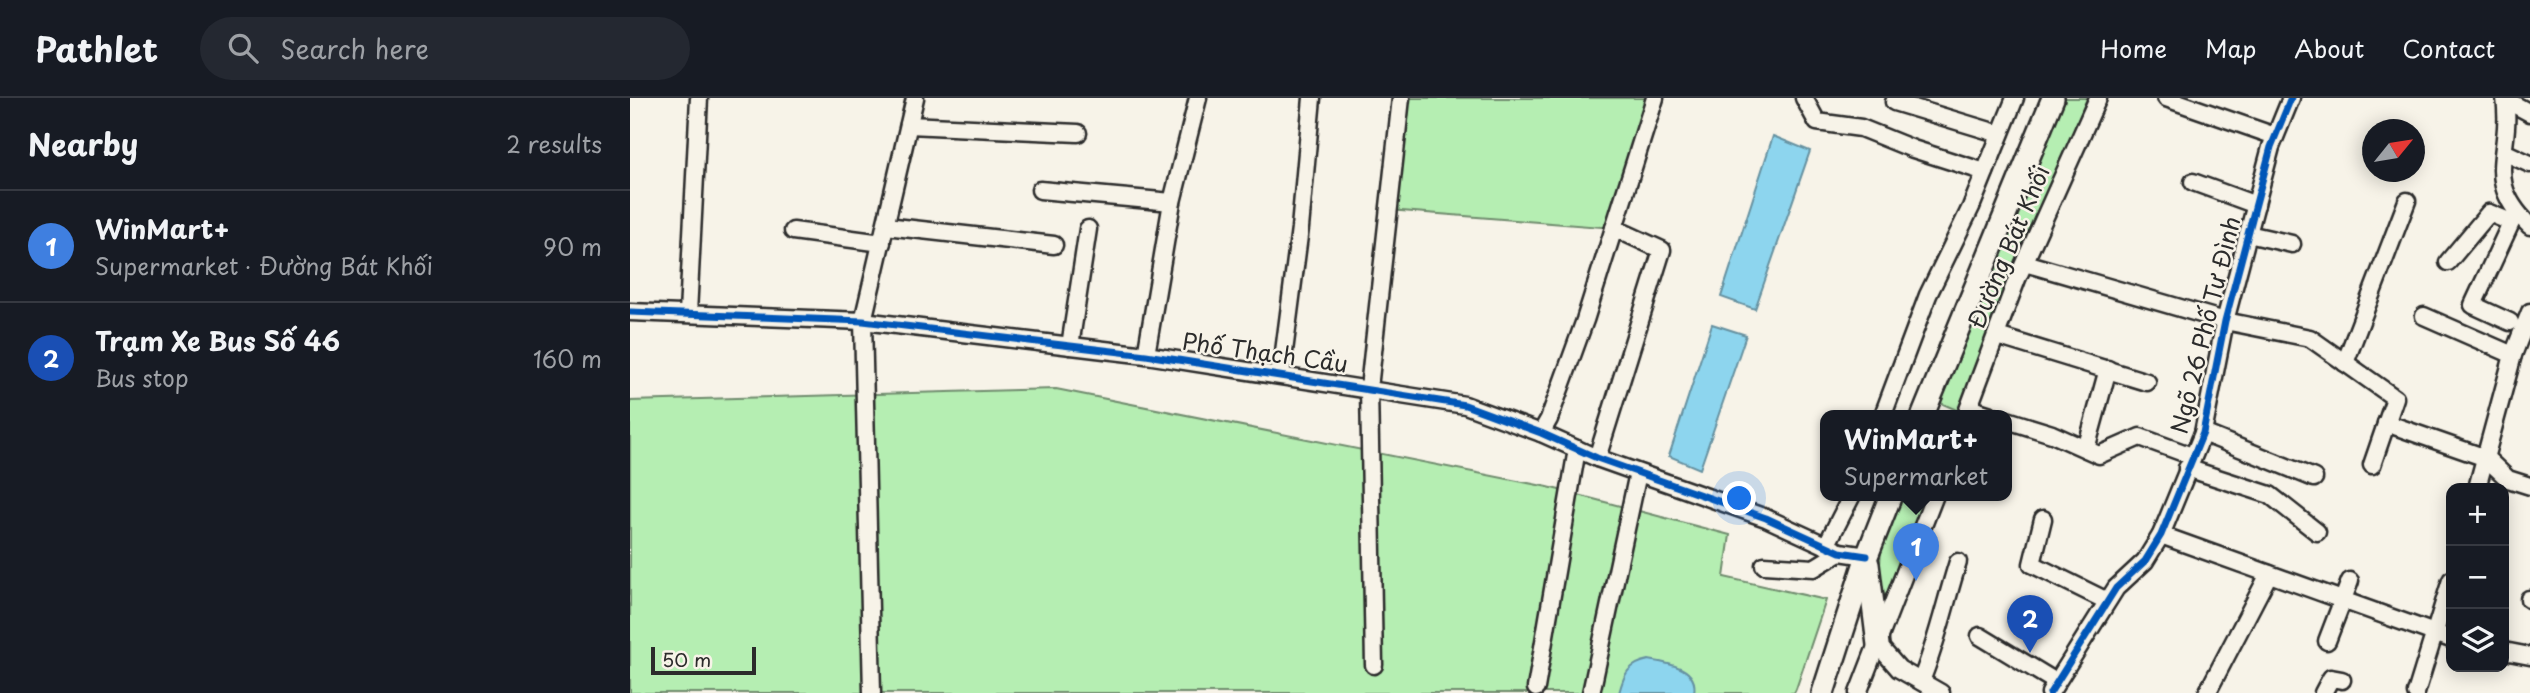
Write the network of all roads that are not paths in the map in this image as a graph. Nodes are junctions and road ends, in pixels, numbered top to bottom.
1 (699, 98) edge
2 (915, 98) edge
3 (1198, 98) edge
4 (1312, 98) edge
5 (1401, 98) edge
6 (1655, 98) edge
7 (1804, 98) edge
8 (2015, 98) edge
9 (2053, 98) edge
10 (2098, 98) edge
11 (2166, 98) edge
12 (2291, 98) edge
13 (2506, 99) edge
14 (1894, 102) dead end
15 (2187, 102) edge
16 (2530, 113) edge
17 (909, 125) junction
18 (1078, 133) dead end
19 (2000, 134) junction
20 (2275, 136) junction
21 (2504, 152) junction
22 (2530, 164) edge
23 (1985, 172) junction
24 (2193, 182) dead end
25 (1040, 190) dead end
26 (2407, 201) dead end
27 (1172, 202) junction
28 (2256, 205) junction
29 (2513, 217) junction
30 (886, 226) junction
31 (2530, 226) edge
32 (1614, 228) junction
33 (1088, 229) dead end
34 (793, 231) dead end
35 (2248, 234) junction
36 (881, 243) junction
37 (2292, 244) dead end
38 (1054, 245) dead end
39 (2448, 262) dead end
40 (2025, 263) junction
41 (630, 312) edge
42 (2530, 312) edge
43 (688, 313) junction
44 (2424, 316) dead end
45 (863, 321) junction
46 (2225, 321) junction
47 (2511, 322) dead end
48 (1997, 336) junction
49 (1070, 346) junction
50 (1146, 355) junction
51 (2513, 355) junction
52 (2345, 363) junction
53 (2108, 369) junction
54 (1280, 375) junction
55 (2147, 382) dead end
56 (1370, 388) junction
57 (1885, 410) edge
58 (1925, 410) edge
59 (1968, 410) edge
60 (2012, 422) edge
61 (2386, 424) junction
62 (1541, 433) junction
63 (2203, 433) junction
64 (1577, 449) junction
65 (2086, 449) junction
66 (1597, 458) junction
67 (2486, 458) junction
68 (2189, 462) junction
69 (2372, 465) dead end
70 (1638, 473) junction
71 (2315, 478) dead end
72 (2478, 483) edge
73 (2530, 486) edge
74 (1850, 501) edge
75 (1889, 501) edge
76 (1933, 501) edge
77 (2043, 519) dead end
78 (2317, 532) dead end
79 (2161, 535) junction
80 (1833, 549) junction
81 (1867, 556) junction
82 (1958, 562) dead end
83 (1764, 565) dead end
84 (2269, 574) junction
85 (2350, 581) dead end
86 (2344, 600) junction
87 (2107, 601) junction
88 (2447, 609) edge
89 (1980, 636) dead end
90 (2443, 637) edge
91 (2327, 641) dead end
92 (1878, 645) junction
93 (2509, 653) edge
94 (2530, 656) edge
95 (1374, 664) dead end
96 (2342, 680) dead end
97 (1916, 685) edge
98 (1536, 688) dead end
99 (2053, 688) edge
100 (872, 693) edge
101 (1591, 693) edge
102 (1823, 693) edge
103 (1858, 693) edge
104 (1941, 693) edge
105 (2207, 693) edge
106 (2323, 693) edge
107 (2416, 693) edge

1 - 43 street
2 - 17 street
3 - 27 street
4 - 54 street
5 - 56 street
6 - 32 street
7 - 23 street
8 - 19 street
9 - 58 main road
10 - 40 street, Đường Bát Khối
11 - 15 street
12 - 20 street, Ngõ 26 Phố Tư Đình
13 - 16 street
13 - 21 street
14 - 19 street
15 - 20 street
17 - 18 street
17 - 30 street
19 - 23 street
20 - 28 street, Ngõ 26 Phố Tư Đình
21 - 22 street
21 - 29 street
23 - 57 street
24 - 28 street
25 - 27 street
26 - 52 street
27 - 50 street
28 - 35 street, Ngõ 26 Phố Tư Đình
29 - 31 street
29 - 39 street
29 - 47 street
30 - 36 street
30 - 38 street
32 - 62 street
32 - 66 street
33 - 49 street
34 - 36 street
35 - 37 street
35 - 46 street, Ngõ 26 Phố Tư Đình
36 - 45 street
40 - 46 street
40 - 48 street, Đường Bát Khối
41 - 43 street, Phố Thạch Cầu
42 - 51 street
43 - 45 street, Phố Thạch Cầu
44 - 51 street
45 - 49 street, Phố Thạch Cầu
45 - 100 street
46 - 52 street
46 - 63 street, Ngõ 26 Phố Tư Đình
48 - 53 street
48 - 59 street, Đường Bát Khối
49 - 50 street, Phố Thạch Cầu
50 - 54 street, Phố Thạch Cầu
51 - 67 street
52 - 61 street
53 - 55 street
53 - 65 street
54 - 56 street, Phố Thạch Cầu
56 - 62 street, Phố Thạch Cầu
56 - 95 street
60 - 65 street
61 - 67 street
61 - 69 street
62 - 64 street, Phố Thạch Cầu
63 - 68 street, Ngõ 26 Phố Tư Đình
63 - 71 street
64 - 66 street, Phố Thạch Cầu
64 - 98 street
65 - 68 street
66 - 70 street, Phố Thạch Cầu
67 - 72 street
67 - 73 street
68 - 78 street
68 - 79 street, Ngõ 26 Phố Tư Đình
70 - 80 street, Phố Thạch Cầu
70 - 101 street
74 - 80 street
75 - 81 main road
76 - 92 street
77 - 87 street
79 - 84 street
79 - 87 street, Ngõ 26 Phố Tư Đình
80 - 81 street, Phố Thạch Cầu
80 - 83 street
81 - 92 main road
81 - 102 main road
82 - 97 street
84 - 86 street
84 - 105 street
85 - 86 street
86 - 90 street
86 - 91 street
87 - 99 street, Ngõ 26 Phố Tư Đình
88 - 90 street
89 - 99 street
90 - 107 street
92 - 97 street
92 - 103 street
93 - 94 street
96 - 106 street
97 - 104 street

